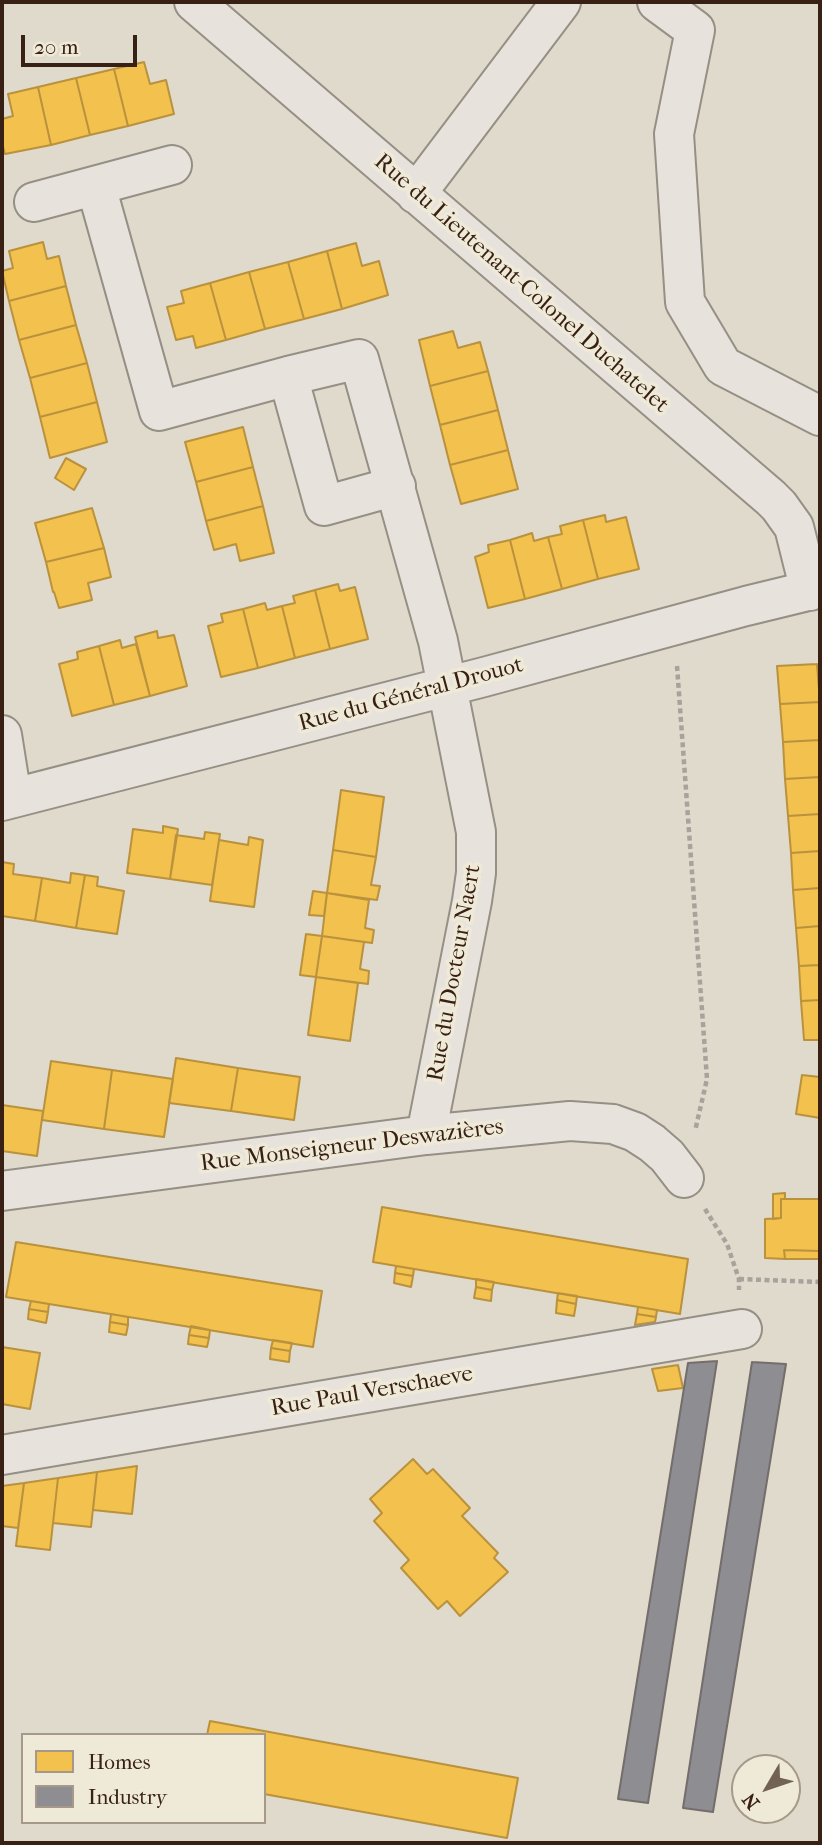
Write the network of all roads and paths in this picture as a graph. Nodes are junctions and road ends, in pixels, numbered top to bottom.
1 (194, 2) edge
2 (561, 2) edge
3 (657, 2) edge
4 (697, 16) edge
5 (172, 165) dead end
6 (96, 186) junction
7 (415, 194) junction
8 (34, 202) dead end
9 (288, 376) junction
10 (820, 416) edge
11 (396, 486) junction
12 (815, 590) edge
13 (674, 625) junction
14 (447, 686) junction
15 (2, 735) edge
16 (7, 800) edge
17 (426, 1135) junction
18 (684, 1178) junction
19 (2, 1191) edge
20 (738, 1279) junction
21 (820, 1282) edge
22 (742, 1329) joint
23 (2, 1455) edge

1 - 7 street, Rue du Lieutenant-Colonel Duchatelet
2 - 7 street
3 - 4 street
4 - 10 street
5 - 6 street
6 - 8 street
6 - 9 street
7 - 12 street, Rue du Lieutenant-Colonel Duchatelet
9 - 11 street, Rue du Docteur Naert
9 - 11 street
11 - 14 street, Rue du Docteur Naert
12 - 13 street, Rue du Général Drouot
13 - 14 street, Rue du Général Drouot
13 - 18 path
14 - 16 street, Rue du Général Drouot
14 - 17 street, Rue du Docteur Naert
15 - 16 street
17 - 18 street, Rue Monseigneur Deswazières
17 - 19 street, Rue Monseigneur Deswazières
18 - 20 path
20 - 21 path
20 - 22 path
22 - 23 street, Rue Paul Verschaeve

